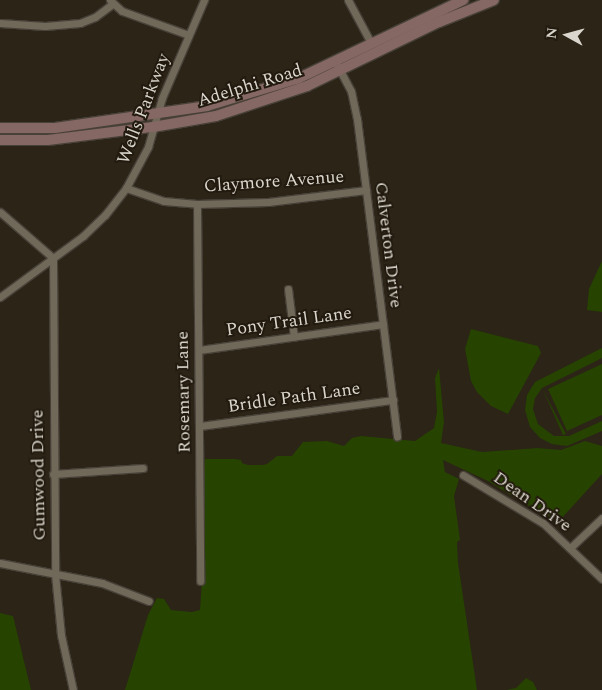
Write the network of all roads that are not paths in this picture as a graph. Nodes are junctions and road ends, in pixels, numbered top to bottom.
1 (204, 0) edge
2 (348, 0) edge
3 (463, 0) edge
4 (494, 0) edge
5 (111, 2) edge
6 (0, 23) edge
7 (189, 35) junction
8 (371, 43) junction
9 (335, 61) junction
10 (340, 71) junction
11 (157, 115) junction
12 (153, 127) junction
13 (0, 128) edge
14 (0, 140) edge
15 (126, 188) junction
16 (366, 190) junction
17 (197, 204) junction
18 (0, 212) edge
19 (53, 258) junction
20 (288, 289) dead end
21 (0, 297) edge
22 (383, 324) junction
23 (294, 337) junction
24 (199, 350) junction
25 (393, 400) junction
26 (200, 426) junction
27 (397, 436) dead end
28 (143, 468) dead end
29 (53, 474) junction
30 (463, 475) dead end
31 (602, 518) edge
32 (570, 548) junction
33 (0, 563) edge
34 (55, 574) junction
35 (602, 579) edge
36 (200, 581) dead end
37 (149, 601) dead end
38 (73, 690) edge

1 - 7 street, Wells Parkway
2 - 8 street
3 - 8 main road, Adelphi Road
4 - 10 main road, Adelphi Road
5 - 6 street
5 - 7 street
7 - 11 street, Wells Parkway
8 - 9 main road, Adelphi Road
9 - 10 street, Calverton Drive
9 - 11 main road, Adelphi Road
10 - 12 main road, Adelphi Road
10 - 16 street, Calverton Drive
11 - 12 street, Wells Parkway
11 - 13 main road, Adelphi Road
12 - 14 main road, Adelphi Road
12 - 15 street, Wells Parkway
15 - 17 street, Claymore Avenue
15 - 19 street, Wells Parkway
16 - 17 street, Claymore Avenue
16 - 22 street, Calverton Drive
17 - 24 street, Rosemary Lane
18 - 19 street
19 - 21 street, Wells Parkway
19 - 29 street, Gumwood Drive
20 - 23 street
22 - 23 street, Pony Trail Lane
22 - 25 street, Calverton Drive
23 - 24 street, Pony Trail Lane
24 - 26 street, Rosemary Lane
25 - 26 street, Bridle Path Lane
25 - 27 street, Calverton Drive
26 - 36 street, Rosemary Lane
28 - 29 street
29 - 34 street, Gumwood Drive
30 - 32 street, Dean Drive
31 - 32 street
32 - 35 street, Dean Drive
33 - 34 street
34 - 37 street
34 - 38 street, Gumwood Drive

